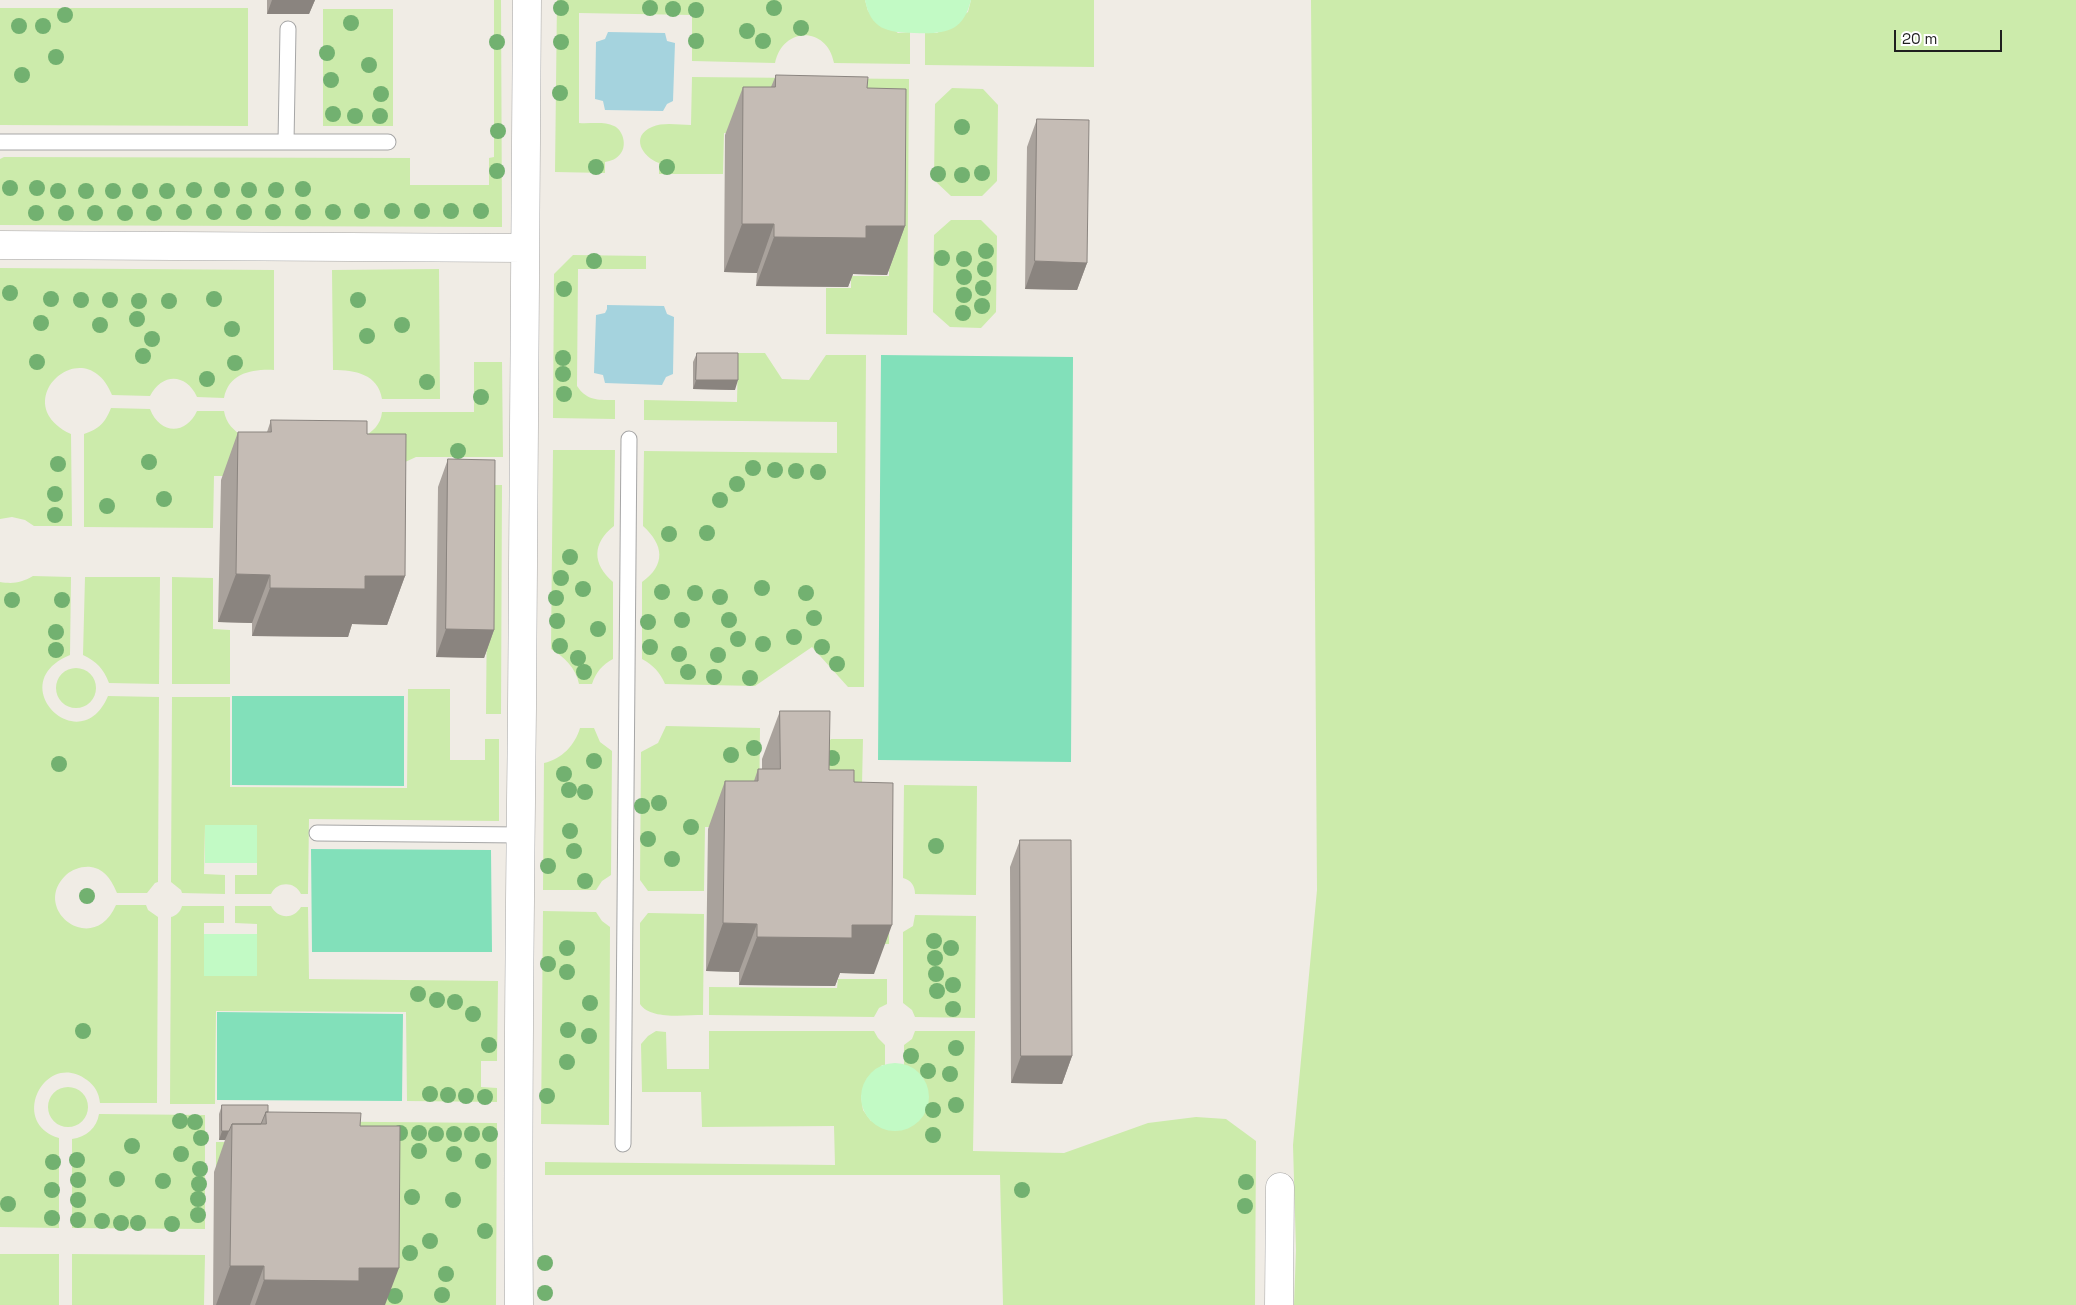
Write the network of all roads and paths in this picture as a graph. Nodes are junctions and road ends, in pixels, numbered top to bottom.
1 (527, 0) edge
2 (288, 29) dead end
3 (0, 142) edge
4 (286, 142) junction
5 (388, 142) dead end
6 (0, 244) edge
7 (523, 248) junction
8 (629, 439) dead end
9 (316, 833) dead end
10 (520, 835) junction
11 (623, 1144) dead end
12 (1280, 1187) dead end
13 (519, 1305) edge
14 (1279, 1305) edge

1 - 7 street
2 - 4 lane
3 - 4 lane
4 - 5 lane
6 - 7 street
7 - 10 street
8 - 11 lane
9 - 10 lane
10 - 13 street
12 - 14 street

